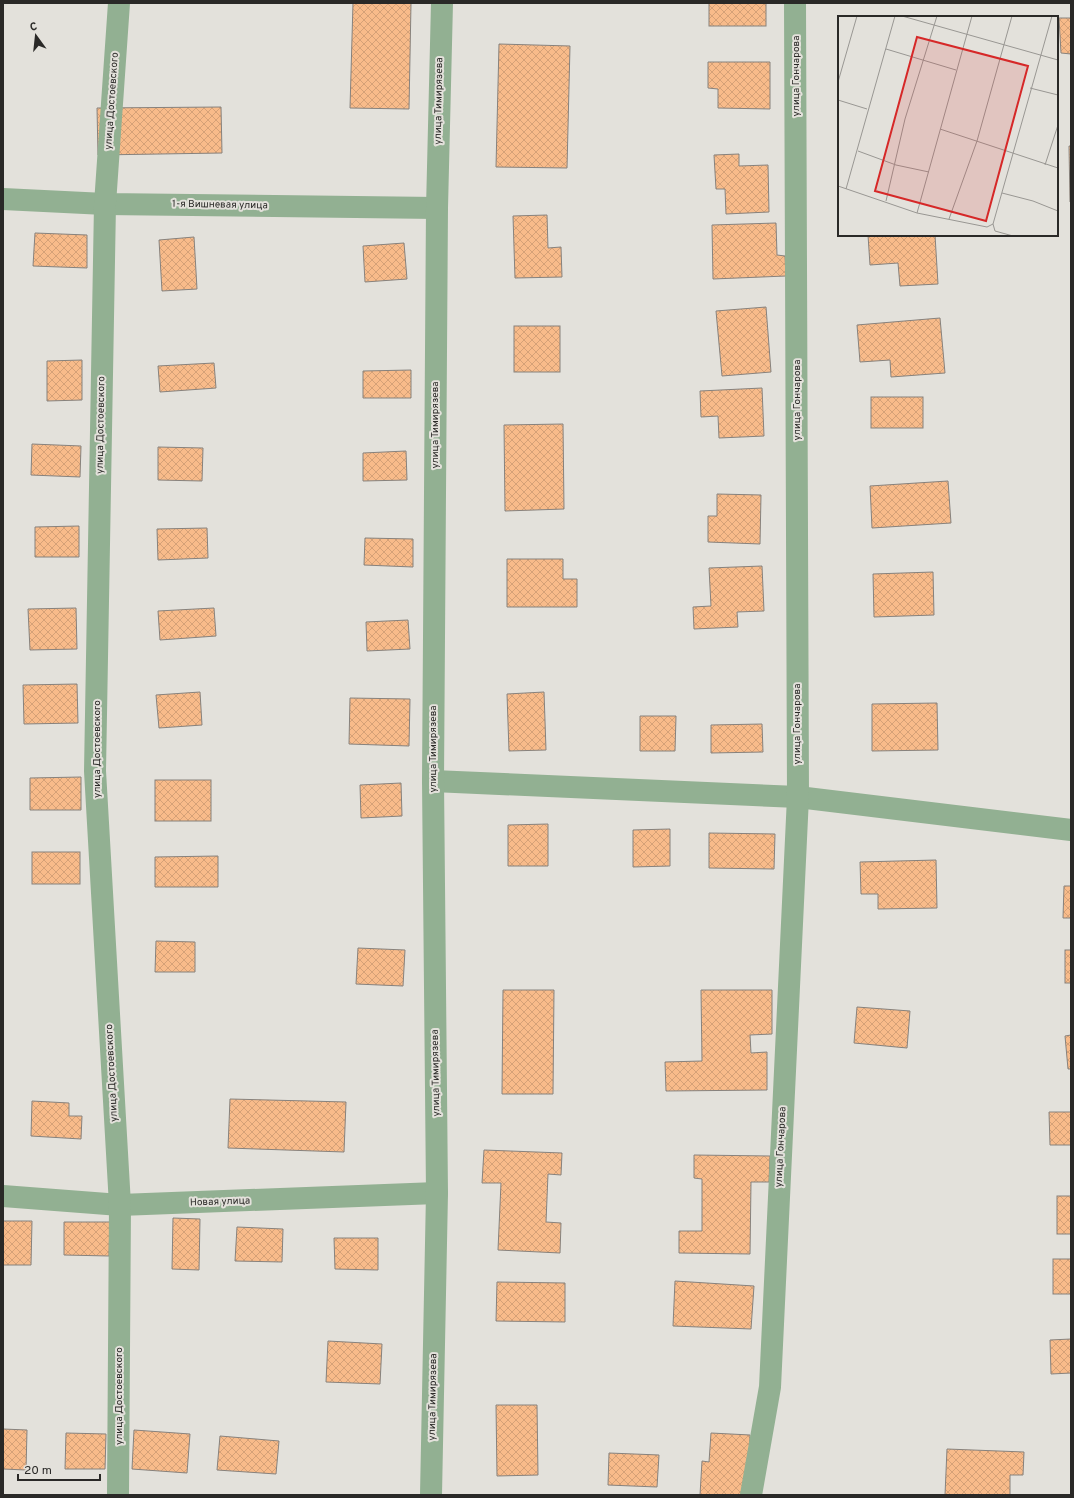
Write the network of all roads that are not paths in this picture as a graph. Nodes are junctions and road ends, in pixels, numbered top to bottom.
1 (119, 3) edge
2 (442, 3) edge
3 (796, 3) edge
4 (3, 200) edge
5 (104, 204) junction
6 (436, 208) junction
7 (433, 781) junction
8 (798, 797) junction
9 (1071, 830) edge
10 (437, 1193) junction
11 (3, 1196) edge
12 (120, 1205) junction
13 (118, 1495) edge
14 (431, 1495) edge
15 (751, 1495) edge

1 - 5 street, улица Достоевского
2 - 6 street, улица Тимирязева
3 - 8 street, улица Гончарова
4 - 5 street, 1-я Вишневая улица
5 - 6 street, 1-я Вишневая улица
5 - 12 street, улица Достоевского
6 - 7 street, улица Тимирязева
7 - 8 street
7 - 10 street, улица Тимирязева
8 - 9 street
8 - 15 street, улица Гончарова
10 - 12 street, Новая улица
10 - 14 street, улица Тимирязева
11 - 12 street, Новая улица
12 - 13 street, улица Достоевского

